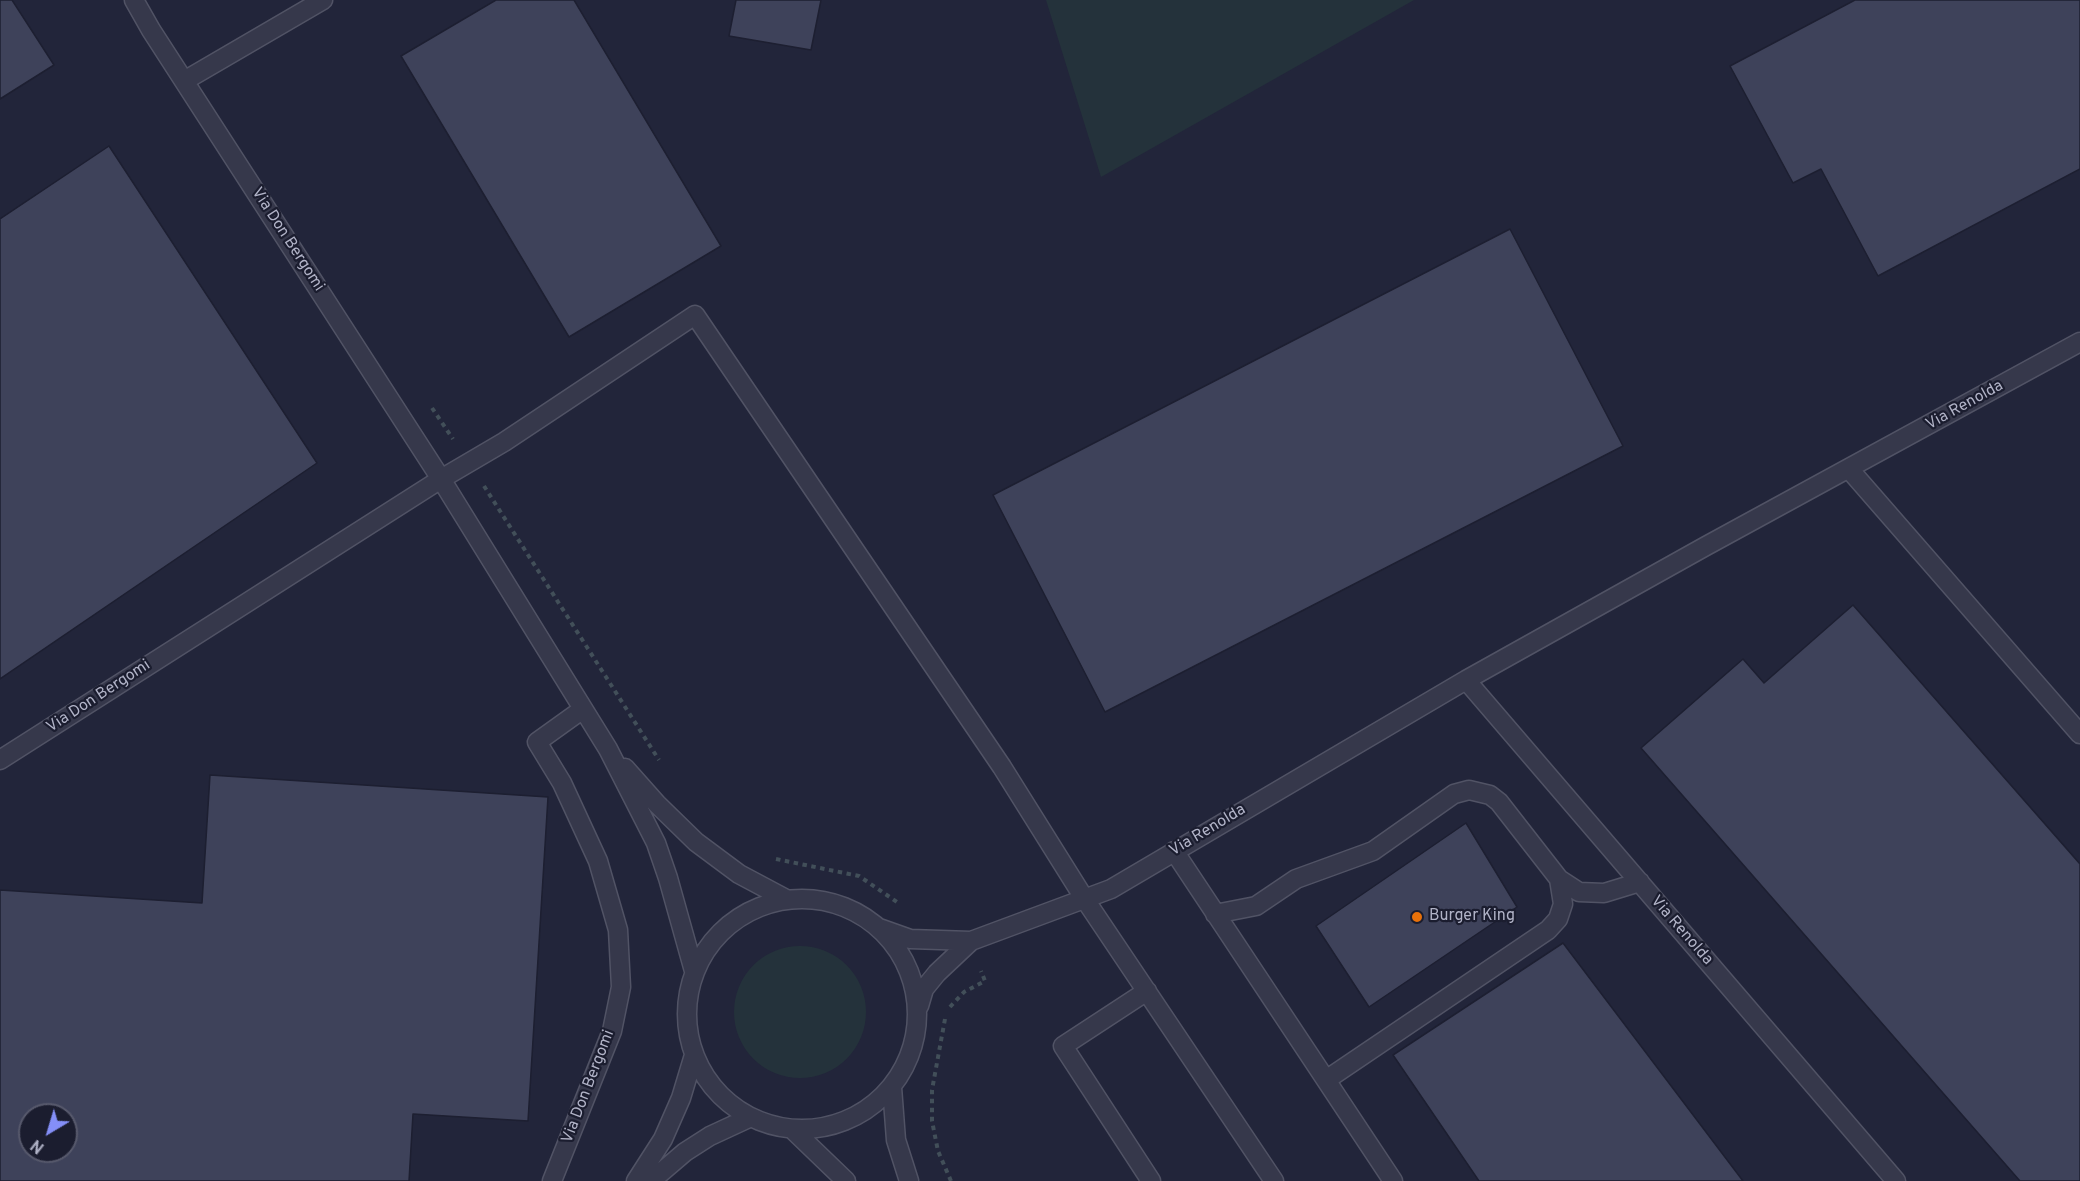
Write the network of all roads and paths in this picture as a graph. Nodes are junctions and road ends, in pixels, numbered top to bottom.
1 (134, 0) edge
2 (323, 0) edge
3 (184, 81) junction
4 (2080, 342) edge
5 (431, 406) dead end
6 (469, 463) junction
7 (1850, 469) junction
8 (441, 479) junction
9 (1466, 680) junction
10 (583, 709) junction
11 (2080, 734) edge
12 (608, 749) junction
13 (0, 760) edge
14 (662, 765) dead end
15 (1174, 851) junction
16 (774, 859) dead end
17 (1559, 879) junction
18 (1640, 882) junction
19 (786, 898) junction
20 (1084, 898) junction
21 (902, 906) dead end
22 (1215, 914) junction
23 (879, 928) junction
24 (971, 941) junction
25 (694, 971) junction
26 (1147, 991) junction
27 (949, 1009) dead end
28 (917, 1012) junction
29 (945, 1016) dead end
30 (694, 1055) junction
31 (1326, 1080) junction
32 (892, 1087) junction
33 (751, 1118) junction
34 (792, 1129) junction
35 (552, 1181) edge
36 (636, 1181) edge
37 (651, 1181) edge
38 (846, 1181) edge
39 (909, 1181) edge
40 (951, 1181) edge
41 (1151, 1181) edge
42 (1274, 1181) edge
43 (1393, 1181) edge
44 (1896, 1181) edge

1 - 3 street, Via Don Bergomi
2 - 3 street
3 - 8 street, Via Don Bergomi
4 - 7 street, Via Renolda
5 - 6 path
6 - 8 street
6 - 14 path
6 - 20 street
7 - 9 street, Via Renolda
7 - 11 street
8 - 10 street, Via Don Bergomi
8 - 13 street, Via Don Bergomi
9 - 15 street, Via Renolda
9 - 18 street, Via Renolda
10 - 12 street, Via Don Bergomi
10 - 35 street, Via Don Bergomi
12 - 19 street, Via Don Bergomi
12 - 25 street, Via Don Bergomi
15 - 20 street, Via Renolda
15 - 22 street
16 - 21 path
17 - 18 street
17 - 22 street
17 - 31 street
18 - 44 street, Via Renolda
19 - 23 street, Via Don Bergomi
19 - 25 street, Via Don Bergomi
20 - 24 street, Via Renolda
20 - 26 street
22 - 31 street
23 - 24 street, Via Renolda
23 - 28 street, Via Don Bergomi
24 - 27 path
24 - 28 street, Via Renolda
25 - 30 street, Via Don Bergomi
26 - 41 street
26 - 42 street
28 - 32 street, Via Don Bergomi
29 - 40 path
30 - 33 street, Via Don Bergomi
30 - 36 street
31 - 43 street
32 - 34 street, Via Don Bergomi
32 - 39 street
33 - 34 street, Via Don Bergomi
33 - 37 street
34 - 38 street

